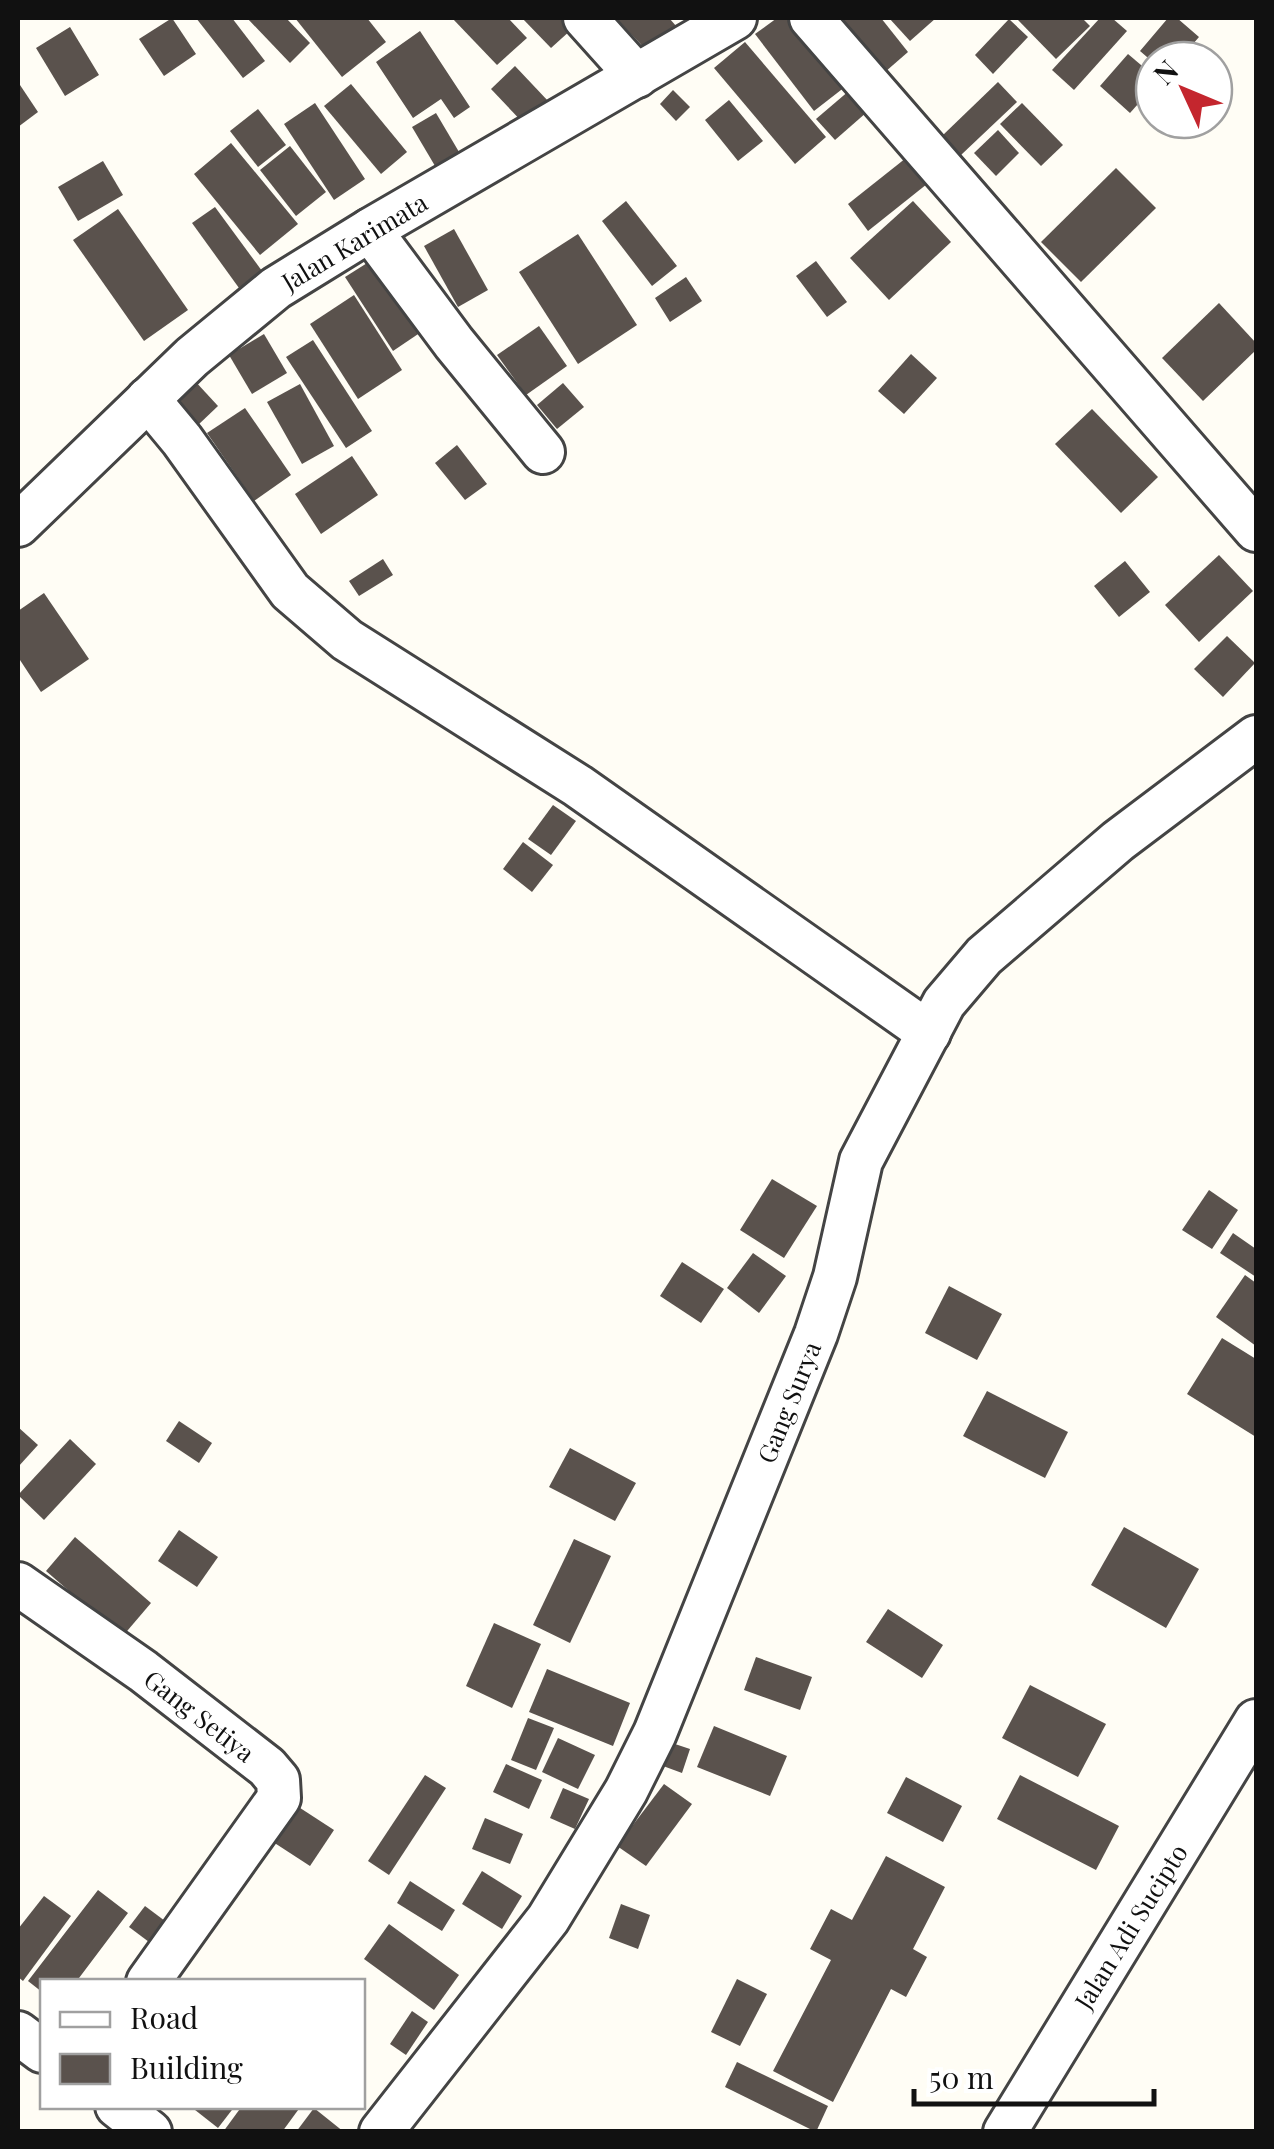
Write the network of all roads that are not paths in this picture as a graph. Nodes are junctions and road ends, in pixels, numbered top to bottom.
1 (585, 18) edge
2 (735, 18) edge
3 (811, 18) edge
4 (637, 76) junction
5 (370, 230) junction
6 (148, 399) junction
7 (542, 452) dead end
8 (18, 525) edge
9 (1256, 530) edge
10 (1256, 737) edge
11 (929, 1032) junction
12 (18, 1584) edge
13 (1256, 1721) edge
14 (150, 1979) edge
15 (18, 2033) edge
16 (40, 2050) edge
17 (121, 2109) edge
18 (150, 2132) edge
19 (381, 2132) edge
20 (1004, 2132) edge

1 - 4 street
2 - 4 street, Jalan Karimata
3 - 9 street
4 - 5 street, Jalan Karimata
5 - 6 street, Jalan Karimata
5 - 7 street
6 - 8 street, Jalan Karimata
6 - 11 street
10 - 11 street, Gang Surya
11 - 19 street, Gang Surya
12 - 14 street, Gang Setiya
13 - 20 street, Jalan Adi Sucipto
15 - 16 street
17 - 18 street

